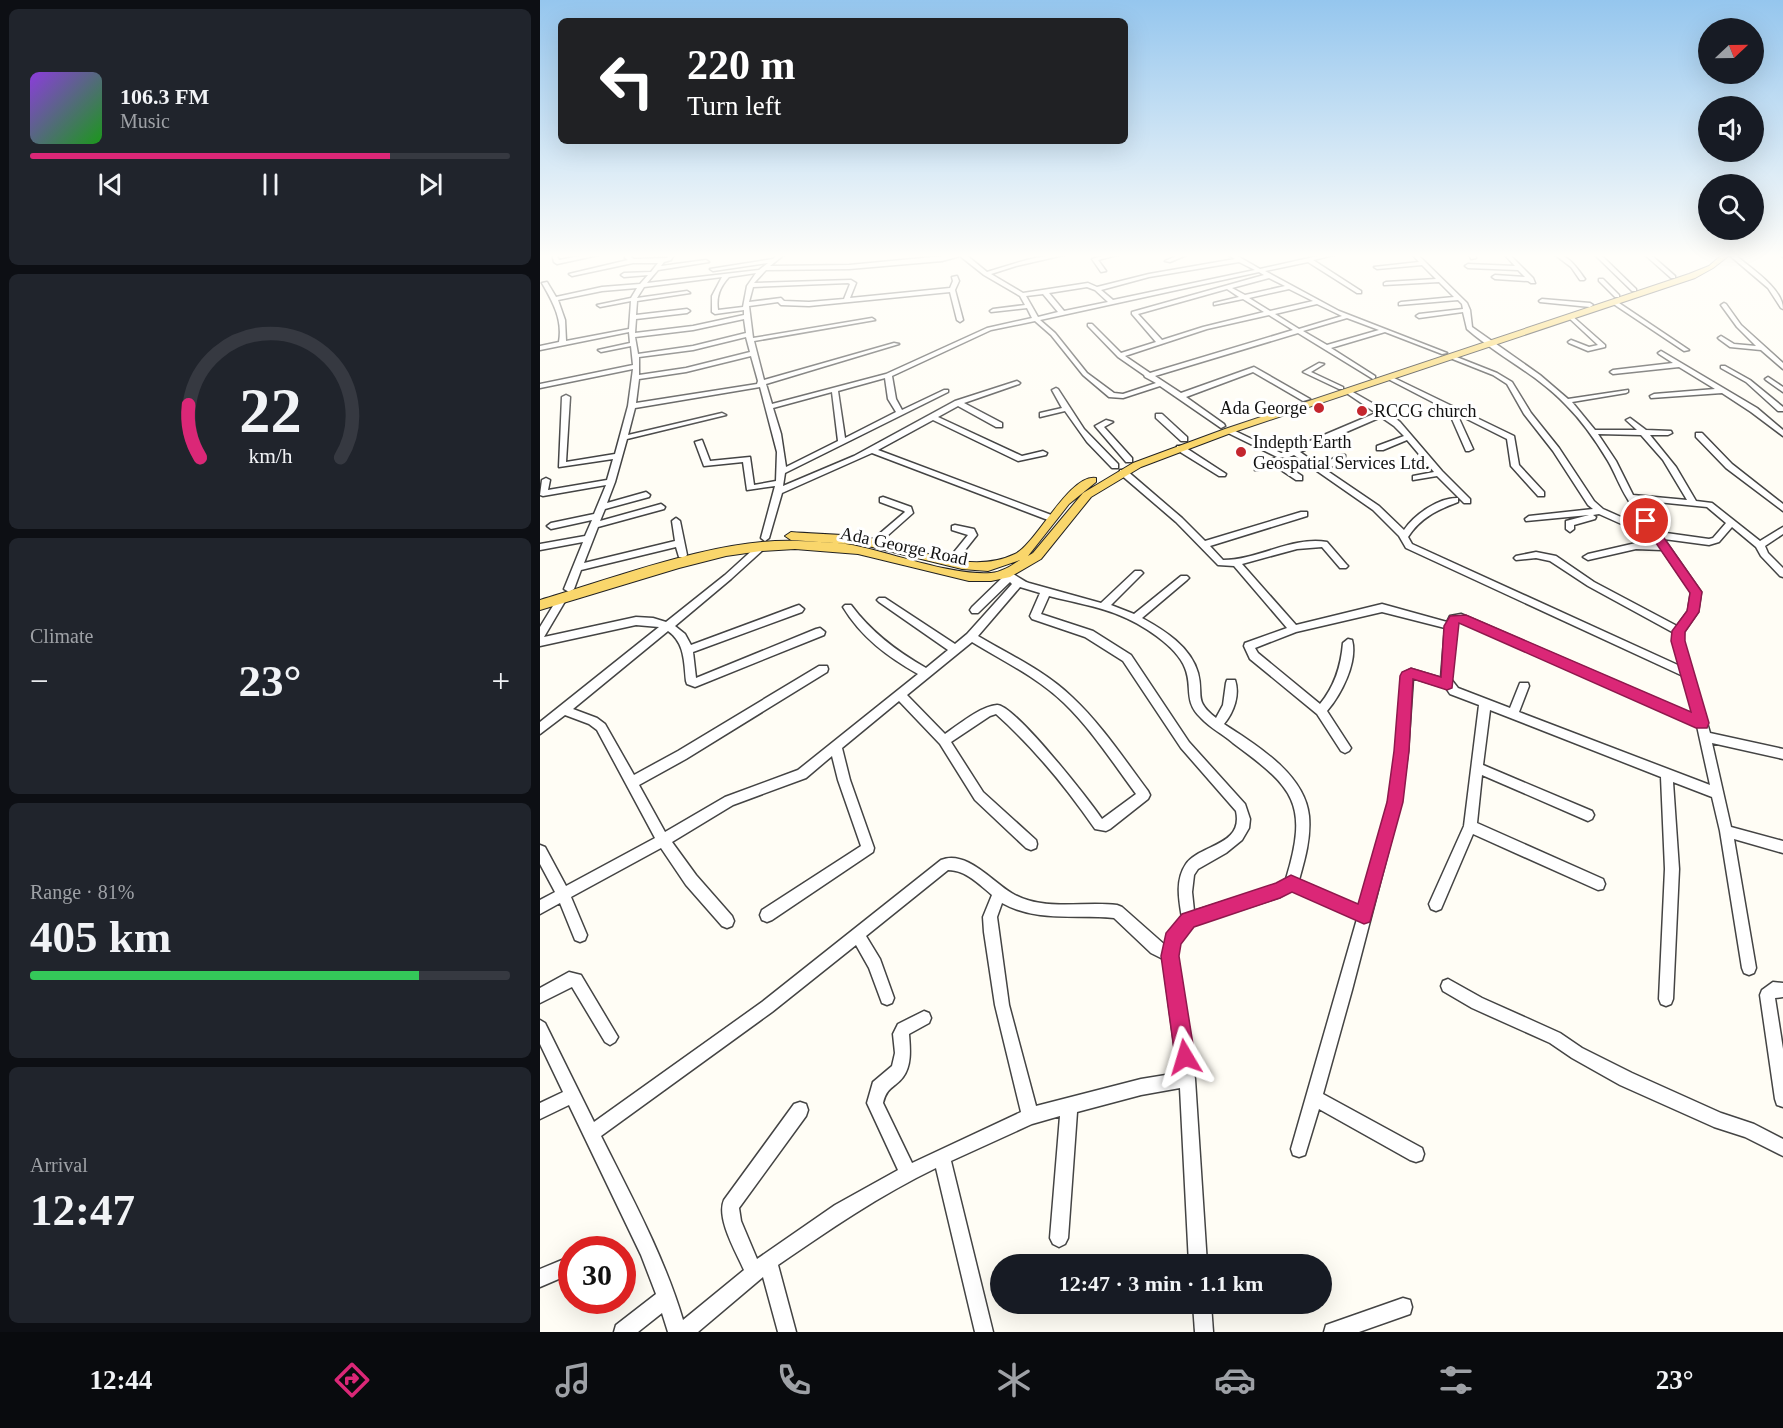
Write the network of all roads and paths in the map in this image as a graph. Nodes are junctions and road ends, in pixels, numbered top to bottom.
1 (561, 316) edge
2 (641, 316) edge
3 (730, 316) edge
4 (748, 316) edge
5 (959, 316) edge
6 (1034, 316) edge
7 (1051, 316) edge
8 (1137, 316) edge
9 (1259, 316) edge
10 (1273, 316) edge
11 (1348, 316) joint
12 (1467, 316) edge
13 (1560, 316) edge
14 (1640, 316) edge
15 (1732, 316) edge
16 (634, 317) joint
17 (1571, 317) joint
18 (1036, 319) junction
19 (872, 320) dead end
20 (960, 320) dead end
21 (1090, 325) dead end
22 (1296, 330) junction
23 (1386, 330) junction
24 (633, 337) junction
25 (751, 337) junction
26 (1721, 338) dead end
27 (1570, 342) dead end
28 (562, 343) junction
29 (1161, 343) junction
30 (1487, 343) junction
31 (896, 344) dead end
32 (540, 348) edge
33 (1325, 348) junction
34 (1766, 348) junction
35 (601, 350) dead end
36 (754, 353) junction
37 (1448, 355) junction
38 (635, 356) junction
39 (1120, 356) junction
40 (1321, 364) dead end
41 (1678, 365) junction
42 (637, 366) junction
43 (1783, 366) edge
44 (1723, 367) dead end
45 (1613, 372) dead end
46 (888, 375) junction
47 (1147, 376) junction
48 (637, 377) junction
49 (1373, 377) junction
50 (1390, 378) junction
51 (1768, 379) dead end
52 (1017, 383) dead end
53 (761, 384) junction
54 (1159, 384) junction
55 (540, 386) edge
56 (1056, 390) dead end
57 (1345, 390) junction
58 (1783, 390) edge
59 (835, 391) junction
60 (946, 391) dead end
61 (1626, 391) dead end
62 (1722, 391) junction
63 (1181, 396) junction
64 (1654, 396) dead end
65 (566, 397) dead end
66 (1306, 399) junction
67 (1568, 401) junction
68 (958, 403) junction
69 (632, 406) junction
70 (769, 407) junction
71 (1451, 408) junction
72 (1065, 409) junction
73 (1782, 409) edge
74 (1754, 410) junction
75 (1383, 413) junction
76 (901, 414) junction
77 (722, 415) dead end
78 (1043, 416) dead end
79 (1159, 416) dead end
80 (933, 417) junction
81 (1630, 420) dead end
82 (1109, 422) dead end
83 (999, 425) dead end
84 (1224, 429) junction
85 (1595, 432) junction
86 (1668, 433) dead end
87 (1646, 434) junction
88 (1783, 434) edge
89 (1699, 435) dead end
90 (1409, 437) junction
91 (623, 438) junction
92 (699, 442) dead end
93 (842, 442) junction
94 (1182, 444) junction
95 (1380, 448) dead end
96 (1469, 449) dead end
97 (872, 450) junction
98 (1295, 452) junction
99 (1043, 453) dead end
100 (617, 456) junction
101 (1282, 456) junction
102 (1342, 457) dead end
103 (1129, 460) junction
104 (1273, 461) junction
105 (1257, 468) dead end
106 (1119, 469) junction
107 (1319, 470) junction
108 (781, 472) junction
109 (1439, 473) junction
110 (1222, 474) dead end
111 (1299, 478) dead end
112 (1416, 478) dead end
113 (546, 480) dead end
114 (611, 482) junction
115 (778, 487) junction
116 (1541, 494) dead end
117 (646, 495) dead end
118 (1630, 497) junction
119 (883, 500) dead end
120 (1455, 500) dead end
121 (1467, 501) dead end
122 (1694, 503) junction
123 (661, 507) dead end
124 (1783, 508) edge
125 (1603, 512) junction
126 (1304, 514) dead end
127 (598, 516) junction
128 (1051, 518) junction
129 (1529, 519) dead end
130 (676, 521) dead end
131 (1731, 522) junction
132 (550, 526) dead end
133 (955, 528) dead end
134 (1570, 529) dead end
135 (1783, 530) edge
136 (590, 538) junction
137 (1661, 540) junction
138 (1406, 541) junction
139 (680, 543) junction
140 (763, 543) junction
141 (874, 543) junction
142 (1203, 545) junction
143 (1760, 545) junction
144 (540, 547) edge
145 (682, 555) junction
146 (1588, 557) dead end
147 (1519, 558) dead end
148 (951, 562) junction
149 (1236, 563) junction
150 (1343, 566) dead end
151 (579, 567) junction
152 (1138, 573) dead end
153 (1783, 574) edge
154 (1011, 578) junction
155 (1184, 578) dead end
156 (1046, 591) junction
157 (566, 594) junction
158 (540, 598) edge
159 (882, 600) dead end
160 (540, 605) edge
161 (848, 607) dead end
162 (1103, 607) junction
163 (799, 609) dead end
164 (975, 610) dead end
165 (1136, 618) junction
166 (668, 626) junction
167 (1450, 626) junction
168 (1294, 629) junction
169 (1679, 631) junction
170 (820, 632) dead end
171 (540, 636) edge
172 (971, 637) junction
173 (540, 642) edge
174 (1348, 643) dead end
175 (688, 650) junction
176 (957, 650) junction
177 (823, 669) dead end
178 (926, 674) junction
179 (1688, 674) junction
180 (1231, 683) dead end
181 (1447, 684) junction
182 (1524, 686) dead end
183 (899, 694) junction
184 (1485, 703) junction
185 (564, 710) junction
186 (1321, 711) junction
187 (1513, 714) junction
188 (1217, 724) junction
189 (540, 729) edge
190 (1703, 730) junction
191 (944, 741) junction
192 (836, 748) junction
193 (1346, 748) dead end
194 (1783, 754) edge
195 (1478, 768) junction
196 (1667, 773) junction
197 (633, 782) junction
198 (1718, 794) junction
199 (1588, 815) dead end
200 (1470, 826) junction
201 (1726, 831) junction
202 (663, 840) junction
203 (1032, 844) dead end
204 (1783, 847) edge
205 (540, 851) edge
206 (1291, 883) junction
207 (1598, 884) dead end
208 (563, 894) junction
209 (999, 895) junction
210 (1436, 904) dead end
211 (540, 907) edge
212 (766, 915) dead end
213 (1364, 915) junction
214 (1189, 920) junction
215 (727, 921) dead end
216 (580, 934) dead end
217 (858, 936) junction
218 (1170, 956) junction
219 (1749, 968) dead end
220 (1448, 986) dead end
221 (1783, 990) edge
222 (540, 996) edge
223 (887, 998) dead end
224 (1666, 999) dead end
225 (924, 1018) dead end
226 (540, 1028) edge
227 (610, 1037) dead end
228 (1187, 1079) junction
229 (573, 1095) junction
230 (1314, 1098) junction
231 (1783, 1099) edge
232 (1069, 1106) junction
233 (800, 1110) dead end
234 (540, 1111) edge
235 (1030, 1116) junction
236 (591, 1134) junction
237 (1783, 1148) edge
238 (1299, 1149) dead end
239 (1416, 1154) dead end
240 (942, 1157) junction
241 (908, 1173) junction
242 (1059, 1238) dead end
243 (1197, 1254) edge
244 (768, 1261) junction
245 (558, 1271) edge
246 (753, 1274) junction
247 (540, 1278) edge
248 (667, 1297) junction
249 (1403, 1307) dead end
250 (1203, 1314) edge
251 (623, 1332) edge
252 (677, 1332) edge
253 (683, 1332) edge
254 (787, 1332) edge
255 (984, 1332) edge
256 (1204, 1332) edge
257 (1333, 1332) edge

1 - 28 street
2 - 16 street
3 - 24 street
4 - 25 street
5 - 20 street
6 - 18 street
7 - 18 street
8 - 29 street
9 - 29 street
10 - 22 street
11 - 22 street
11 - 23 street
12 - 30 street
13 - 30 main road, Ada George Road
14 - 41 street
15 - 34 street
16 - 24 street
17 - 27 street
17 - 30 main road, Ada George Road
18 - 46 street
18 - 54 street
19 - 25 street
21 - 39 street
22 - 33 street
22 - 47 street
23 - 33 street
23 - 37 street
24 - 28 street
24 - 35 street
24 - 38 street
25 - 36 street
25 - 38 street
26 - 34 street
28 - 32 street
29 - 39 street
30 - 37 main road, Ada George Road
30 - 67 street
31 - 53 street
33 - 49 street
34 - 43 street
36 - 48 street
36 - 53 street
37 - 49 main road, Ada George Road
37 - 50 main road, Ada George Road
37 - 125 street
38 - 42 street
39 - 47 street
40 - 57 street
41 - 45 street
41 - 62 street
42 - 48 street
42 - 55 street
44 - 73 street
46 - 59 street
46 - 76 street
47 - 54 street
48 - 69 street
49 - 57 main road, Ada George Road
50 - 57 main road, Ada George Road
50 - 71 street
51 - 58 street
52 - 68 street
53 - 69 street
53 - 70 street
54 - 63 street
56 - 72 street
57 - 66 main road, Ada George Road
57 - 75 street
57 - 84 main road, Ada George Road
59 - 70 street
59 - 93 street
60 - 76 street
61 - 67 street
62 - 64 street
62 - 74 street
63 - 66 street
63 - 84 street
65 - 100 street
66 - 84 main road, Ada George Road
67 - 85 street
68 - 80 street
68 - 83 street
69 - 91 street
70 - 108 street
71 - 96 street
71 - 116 street
72 - 78 street
72 - 106 street
73 - 74 street
74 - 88 street
75 - 90 street
75 - 98 street
76 - 93 street
77 - 91 street
79 - 94 street
80 - 97 street
80 - 99 street
81 - 87 street
82 - 103 street
84 - 94 main road, Ada George Road
84 - 101 street
85 - 87 street
85 - 118 street
86 - 87 street
87 - 122 street
89 - 124 street
90 - 95 street
90 - 109 street
91 - 100 street
92 - 115 street
93 - 108 street
94 - 103 main road, Ada George Road
94 - 106 main road, Ada George Road
94 - 110 street
97 - 115 street
97 - 128 street
98 - 101 street
98 - 107 street
100 - 114 street
101 - 104 street
102 - 107 street
103 - 106 main road, Ada George Road
104 - 105 street
104 - 111 street
106 - 128 main road, Ada George Road
106 - 142 street
106 - 154 main road, Ada George Road
107 - 138 street
108 - 115 street
109 - 112 street
109 - 121 street
113 - 114 street
114 - 127 street
115 - 140 street
117 - 127 street
118 - 122 street
118 - 137 street
119 - 141 street
120 - 138 street
122 - 131 street
123 - 127 street
125 - 129 street
125 - 134 street
125 - 137 street
126 - 142 street
127 - 132 street
127 - 136 street
128 - 148 main road, Ada George Road
130 - 139 street
131 - 137 street
131 - 143 street
133 - 148 street
135 - 143 street
136 - 144 street
136 - 151 street
137 - 146 street
137 - 169 street
138 - 179 street
139 - 145 street
139 - 151 street
140 - 141 main road, Ada George Road
140 - 145 main road, Ada George Road
140 - 154 main road, Ada George Road
140 - 157 main road, Ada George Road
140 - 166 street
141 - 148 main road, Ada George Road
142 - 149 street
143 - 153 street
145 - 157 main road, Ada George Road
147 - 169 street
149 - 150 street
149 - 168 street
151 - 157 street
152 - 162 street
154 - 156 street
154 - 164 street
154 - 172 street
155 - 165 street
156 - 162 street
156 - 214 street
157 - 158 main road, Ada George Road
157 - 160 main road, Ada George Road
157 - 171 street
159 - 176 street
161 - 178 street
162 - 165 street
163 - 175 street
165 - 188 street
166 - 173 street
166 - 175 street
166 - 185 street
167 - 168 street
167 - 181 street
167 - 190 street
168 - 186 street
169 - 179 street
170 - 175 street
172 - 176 street
172 - 191 street
174 - 186 street
176 - 178 street
177 - 197 street
178 - 183 street
179 - 190 street
180 - 188 street
181 - 184 street
181 - 213 street
182 - 187 street
183 - 191 street
183 - 192 street
184 - 187 street
184 - 195 street
185 - 189 street
185 - 197 street
186 - 193 street
187 - 196 street
188 - 206 street
190 - 194 street
190 - 198 street
191 - 203 street
192 - 202 street
192 - 212 street
195 - 199 street
195 - 200 street
196 - 198 street
196 - 224 street
197 - 202 street
198 - 201 street
200 - 207 street
200 - 210 street
201 - 204 street
201 - 219 street
202 - 208 street
202 - 215 street
205 - 208 street
206 - 213 street
206 - 214 street
208 - 211 street
208 - 216 street
209 - 217 street
209 - 218 street
209 - 235 street
213 - 230 street
214 - 218 street
217 - 223 street
217 - 236 street
218 - 228 street
220 - 237 street
221 - 231 street
222 - 227 street
225 - 241 street
226 - 229 street
228 - 232 street
228 - 243 street
229 - 234 street
229 - 236 street
230 - 238 street
230 - 239 street
232 - 235 street
232 - 242 street
233 - 246 street
235 - 240 street
236 - 248 street
240 - 241 street
240 - 255 street
241 - 244 street
244 - 246 street
244 - 254 street
245 - 247 street
246 - 253 street
248 - 251 street
248 - 252 street
249 - 257 street
250 - 256 street

